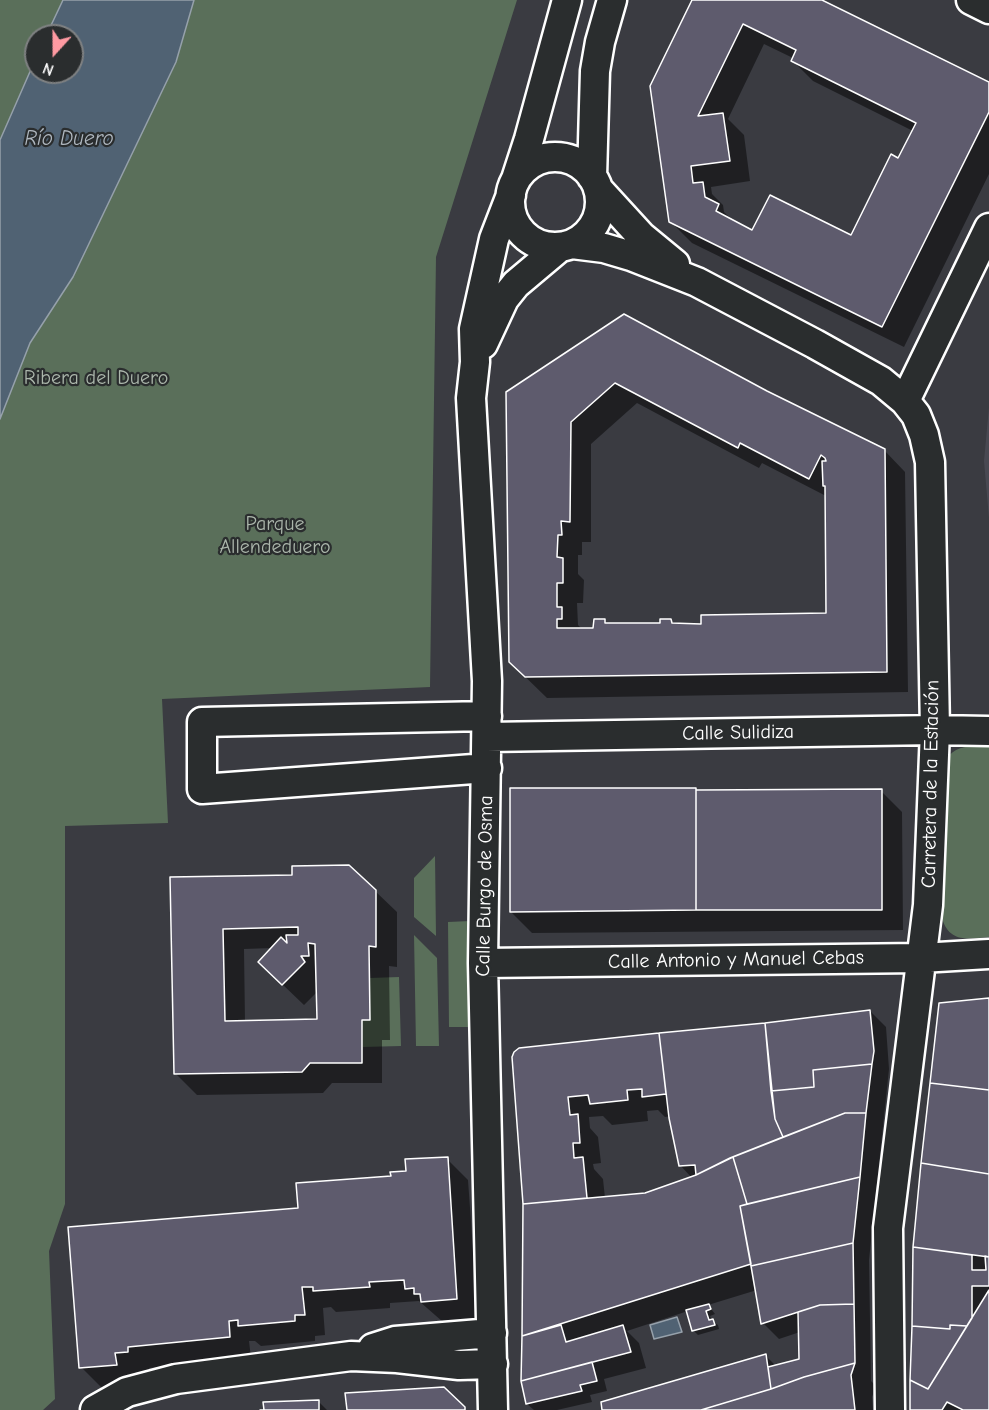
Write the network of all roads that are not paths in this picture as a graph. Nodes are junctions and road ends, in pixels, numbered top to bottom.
1 (567, 0) edge
2 (612, 0) edge
3 (971, 0) edge
4 (989, 9) edge
5 (595, 183) junction
6 (513, 188) junction
7 (989, 228) edge
8 (566, 245) junction
9 (697, 282) junction
10 (475, 362) junction
11 (905, 401) junction
12 (487, 726) junction
13 (935, 730) junction
14 (989, 731) edge
15 (487, 768) junction
16 (989, 954) edge
17 (921, 958) junction
18 (483, 963) junction
19 (492, 1333) junction
20 (351, 1356) junction
21 (492, 1364) junction
22 (94, 1410) edge
23 (493, 1410) edge
24 (891, 1410) edge

1 - 6 street, Calle Burgo de Osma
2 - 5 street
3 - 4 street
5 - 6 street
5 - 8 street
5 - 9 street, Carretera de la Estación
6 - 8 street
6 - 10 street, Calle Burgo de Osma
7 - 11 street
8 - 9 street, Carretera de la Estación
8 - 10 street, Calle Burgo de Osma
9 - 11 street, Carretera de la Estación
10 - 12 street, Calle Burgo de Osma
11 - 13 street, Carretera de la Estación
12 - 13 street, Calle Sulidiza
12 - 15 street, Calle Burgo de Osma
12 - 15 street, Calle Sulidiza
13 - 14 street, Calle Sulidiza
13 - 17 street, Carretera de la Estación
15 - 18 street, Calle Burgo de Osma
16 - 17 street, Calle Antonio y Manuel Cebas
17 - 18 street, Calle Antonio y Manuel Cebas
17 - 24 street, Carretera de la Estación
18 - 19 street, Calle Burgo de Osma
19 - 20 street
19 - 21 street, Calle Burgo de Osma
20 - 21 street
20 - 22 street
21 - 23 street, Calle Burgo de Osma

